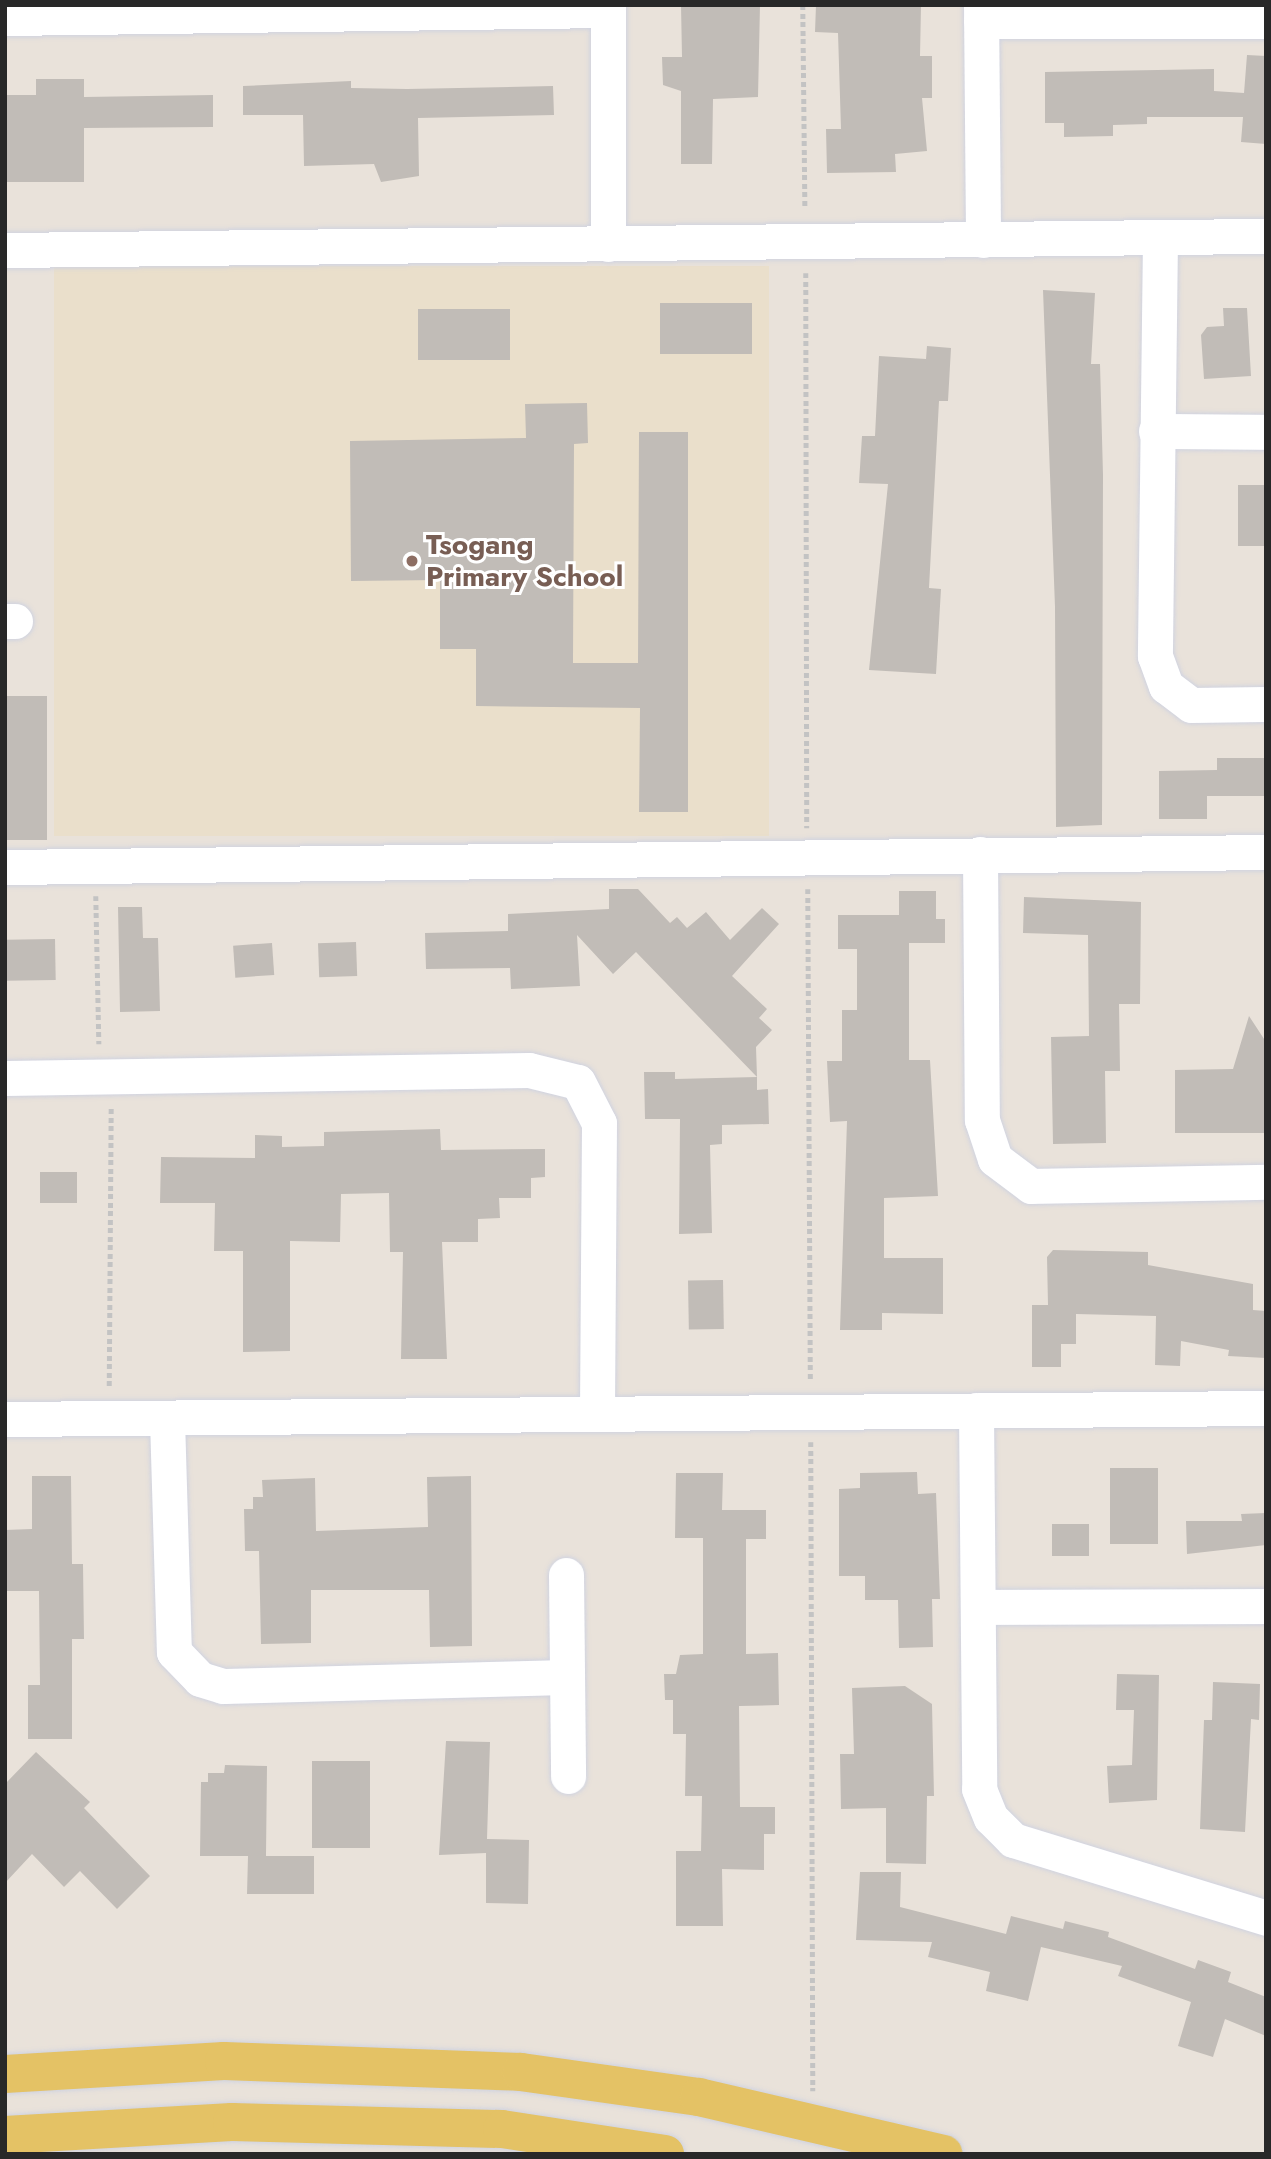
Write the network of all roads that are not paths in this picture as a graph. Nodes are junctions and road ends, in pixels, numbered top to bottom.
1 (608, 8) edge
2 (981, 13) edge
3 (5, 18) edge
4 (1266, 21) edge
5 (1266, 236) edge
6 (1160, 238) junction
7 (983, 240) junction
8 (608, 244) junction
9 (5, 250) edge
10 (1156, 431) junction
11 (1266, 432) edge
12 (1266, 704) edge
13 (1266, 852) edge
14 (980, 854) junction
15 (5, 867) edge
16 (5, 1078) edge
17 (1266, 1182) edge
18 (1266, 1408) edge
19 (976, 1410) junction
20 (597, 1414) junction
21 (5, 1419) edge
22 (167, 1419) junction
23 (566, 1575) dead end
24 (1266, 1606) edge
25 (978, 1607) junction
26 (567, 1677) junction
27 (568, 1776) dead end
28 (1266, 1918) edge
29 (5, 2074) edge
30 (5, 2135) edge
31 (665, 2154) edge
32 (943, 2154) edge

1 - 3 street
1 - 8 street
2 - 4 street
2 - 7 street
5 - 6 street
6 - 7 street
6 - 10 street
7 - 8 street
8 - 9 street
10 - 11 street
10 - 12 street
13 - 14 street
14 - 15 street
14 - 17 street
16 - 20 street
18 - 19 street
19 - 20 street
19 - 25 street
20 - 22 street
21 - 22 street
22 - 26 street
23 - 26 street
24 - 25 street
25 - 28 street
26 - 27 street
29 - 32 main road
30 - 31 main road

